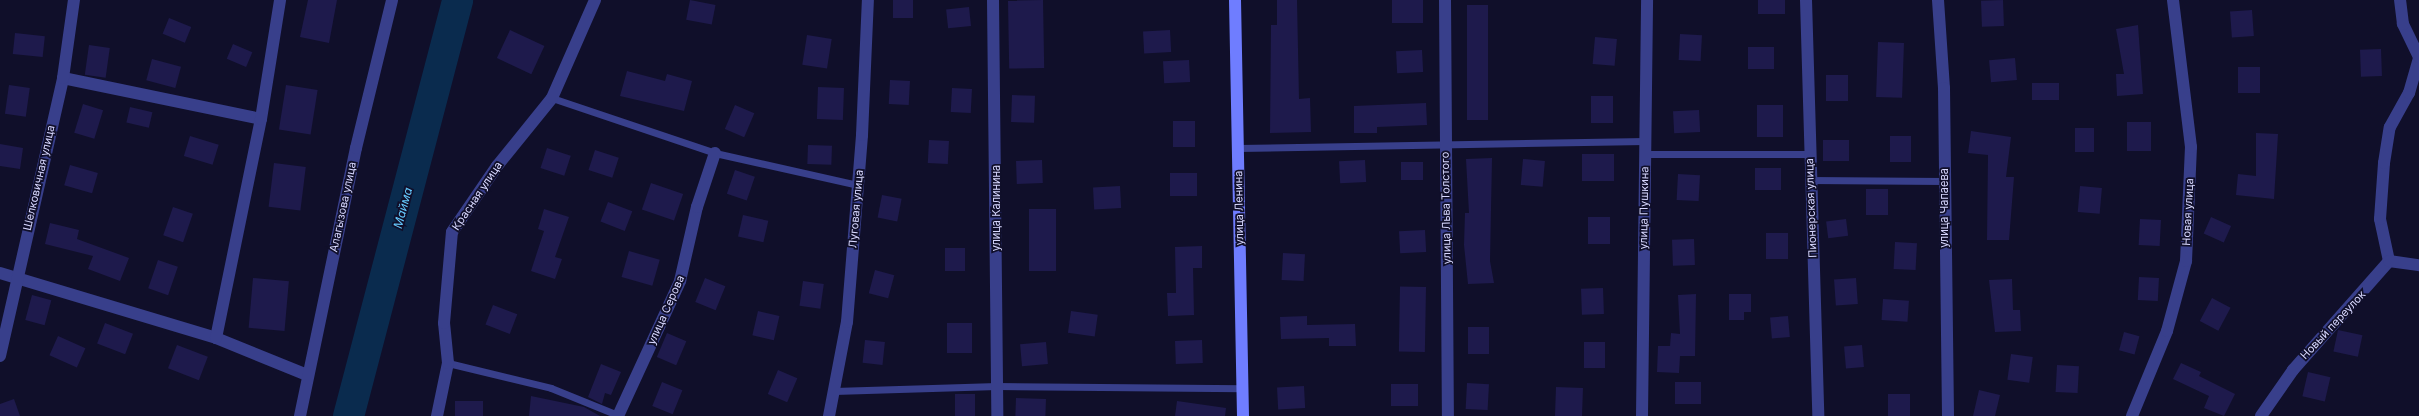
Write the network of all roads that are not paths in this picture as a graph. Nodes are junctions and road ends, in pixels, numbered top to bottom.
1 (74, 0) edge
2 (280, 0) edge
3 (392, 0) edge
4 (595, 0) edge
5 (868, 0) edge
6 (993, 0) edge
7 (1235, 0) edge
8 (1445, 0) edge
9 (1647, 0) edge
10 (1806, 0) edge
11 (1938, 0) edge
12 (2173, 0) edge
13 (2400, 0) edge
14 (63, 78) junction
15 (552, 98) junction
16 (261, 119) junction
17 (1645, 141) junction
18 (1445, 145) junction
19 (1238, 148) junction
20 (715, 153) junction
21 (1645, 154) junction
22 (1809, 154) junction
23 (1810, 180) junction
24 (1944, 181) junction
25 (858, 185) junction
26 (2389, 261) junction
27 (2419, 266) edge
28 (0, 273) edge
29 (16, 277) junction
30 (216, 338) junction
31 (0, 356) edge
32 (448, 363) junction
33 (307, 375) junction
34 (997, 386) junction
35 (1243, 388) junction
36 (834, 391) junction
37 (300, 416) edge
38 (437, 416) edge
39 (618, 416) edge
40 (829, 416) edge
41 (997, 416) edge
42 (1243, 416) edge
43 (1448, 416) edge
44 (1642, 416) edge
45 (1818, 416) edge
46 (1948, 416) edge
47 (2132, 416) edge
48 (2261, 416) edge

1 - 14 street, Шелковичная улица
2 - 16 street
3 - 33 street, Алагызова улица
4 - 15 street, Красная улица
5 - 25 street, Луговая улица
6 - 34 street, улица Калинина
7 - 19 street, улица Ленина
8 - 18 street, улица Льва Толстого
9 - 17 street, улица Пушкина
10 - 22 street, Пионерская улица
11 - 24 street, улица Чапаева
12 - 47 street, Новая улица
13 - 26 street
14 - 16 street
14 - 29 street, Шелковичная улица
15 - 20 lane
15 - 32 street, Красная улица
16 - 30 street
17 - 18 lane
17 - 21 street, улица Пушкина
18 - 19 lane
18 - 43 street, улица Льва Толстого
19 - 35 street, улица Ленина
20 - 25 lane
20 - 39 street, улица Серова
21 - 22 lane
21 - 44 street, улица Пушкина
22 - 23 street, Пионерская улица
23 - 24 lane
23 - 45 street, Пионерская улица
24 - 46 street, улица Чапаева
25 - 36 street, Луговая улица
26 - 27 street
26 - 48 street, Новый переулок
28 - 29 street
29 - 30 street
29 - 31 street, Шелковичная улица
30 - 33 street
32 - 38 street, Красная улица
32 - 39 lane
33 - 37 street, Алагызова улица
34 - 35 lane
34 - 36 lane
34 - 41 street, улица Калинина
35 - 42 street, улица Ленина
36 - 40 street, Луговая улица

